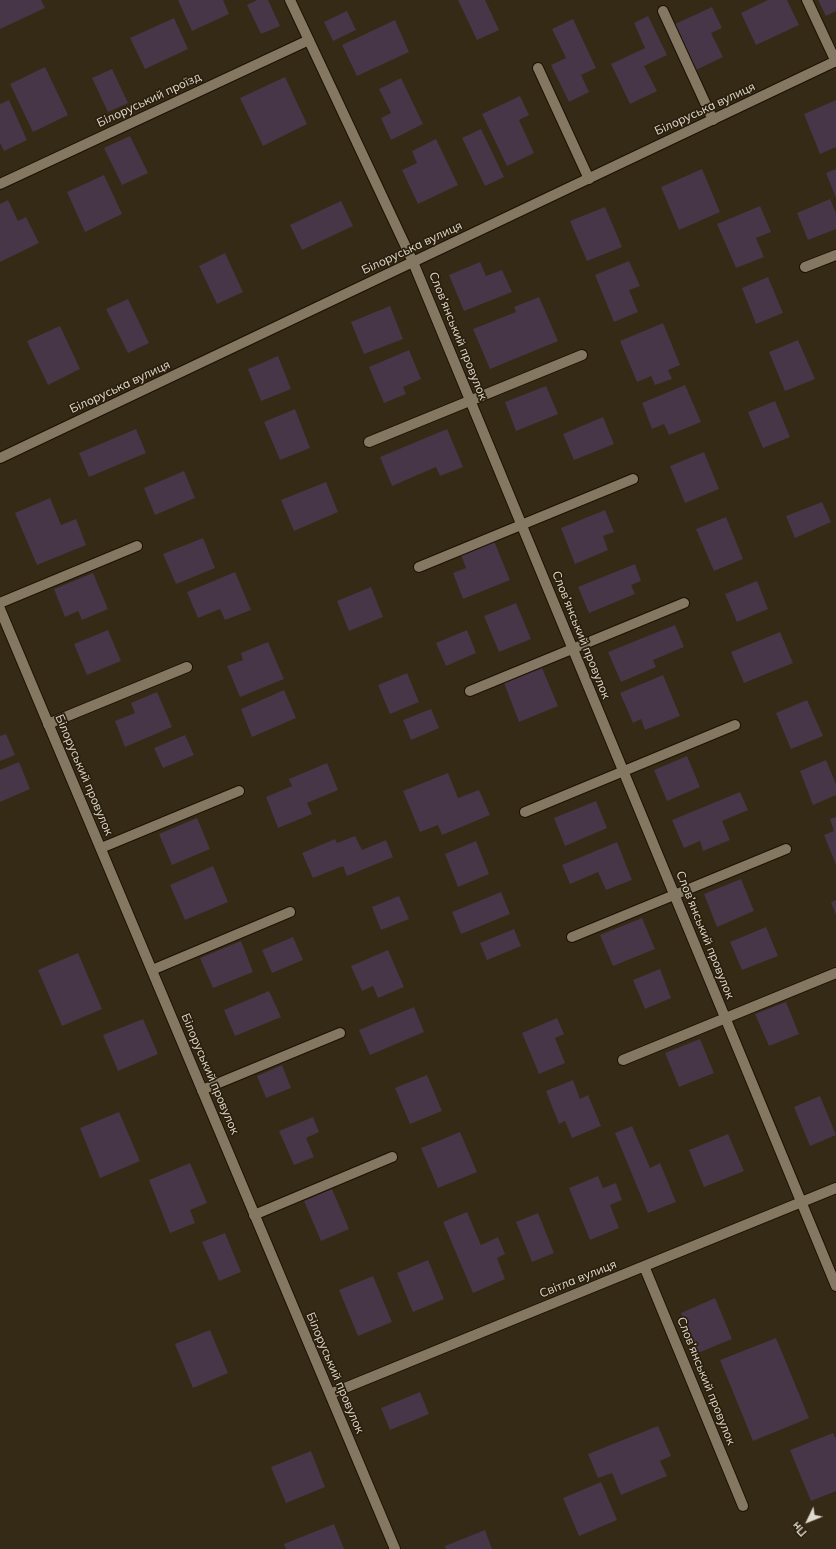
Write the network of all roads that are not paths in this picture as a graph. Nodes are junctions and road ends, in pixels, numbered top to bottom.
1 (290, 0) edge
2 (807, 0) edge
3 (663, 11) dead end
4 (309, 40) junction
5 (836, 62) edge
6 (538, 68) dead end
7 (713, 120) junction
8 (589, 179) junction
9 (0, 184) edge
10 (836, 255) edge
11 (413, 262) junction
12 (805, 267) dead end
13 (582, 355) dead end
14 (471, 401) junction
15 (370, 442) dead end
16 (0, 458) edge
17 (633, 479) dead end
18 (522, 525) junction
19 (137, 546) dead end
20 (419, 567) dead end
21 (684, 602) dead end
22 (0, 603) edge
23 (0, 609) edge
24 (573, 648) junction
25 (187, 667) dead end
26 (470, 691) dead end
27 (48, 724) junction
28 (735, 725) dead end
29 (624, 771) junction
30 (239, 791) dead end
31 (525, 812) dead end
32 (101, 848) junction
33 (786, 849) dead end
34 (675, 895) junction
35 (290, 912) dead end
36 (572, 937) dead end
37 (152, 970) junction
38 (836, 973) edge
39 (725, 1018) junction
40 (340, 1033) dead end
41 (623, 1060) dead end
42 (202, 1090) junction
43 (392, 1157) dead end
44 (836, 1188) edge
45 (801, 1202) junction
46 (254, 1215) junction
47 (644, 1266) junction
48 (836, 1286) edge
49 (330, 1394) junction
50 (743, 1506) dead end
51 (395, 1549) edge

1 - 4 street, Слов’янський провулок
2 - 5 street
3 - 7 street
4 - 9 street, Білоруський проїзд
4 - 11 street, Слов’янський провулок
5 - 7 street, Білоруська вулиця
6 - 8 street
7 - 8 street, Білоруська вулиця
8 - 11 street, Білоруська вулиця
10 - 12 street
11 - 14 street, Слов’янський провулок
11 - 16 street, Білоруська вулиця
13 - 14 street
14 - 15 street
14 - 18 street, Слов’янський провулок
17 - 18 street
18 - 20 street
18 - 24 street, Слов’янський провулок
19 - 22 street
21 - 24 street
23 - 27 street, Білоруський провулок
24 - 26 street
24 - 29 street, Слов’янський провулок
25 - 27 street
27 - 32 street, Білоруський провулок
28 - 29 street
29 - 31 street
29 - 34 street, Слов’янський провулок
30 - 32 street
32 - 37 street, Білоруський провулок
33 - 34 street
34 - 36 street
34 - 39 street, Слов’янський провулок
35 - 37 street
37 - 42 street, Білоруський провулок
38 - 39 street
39 - 41 street
39 - 45 street, Слов’янський провулок
40 - 42 street
42 - 46 street, Білоруський провулок
43 - 46 street
44 - 45 street, Світла вулиця
45 - 47 street, Світла вулиця
45 - 48 street, Слов’янський провулок
46 - 49 street, Білоруський провулок
47 - 49 street, Світла вулиця
47 - 50 street, Слов’янський провулок
49 - 51 street, Білоруський провулок

